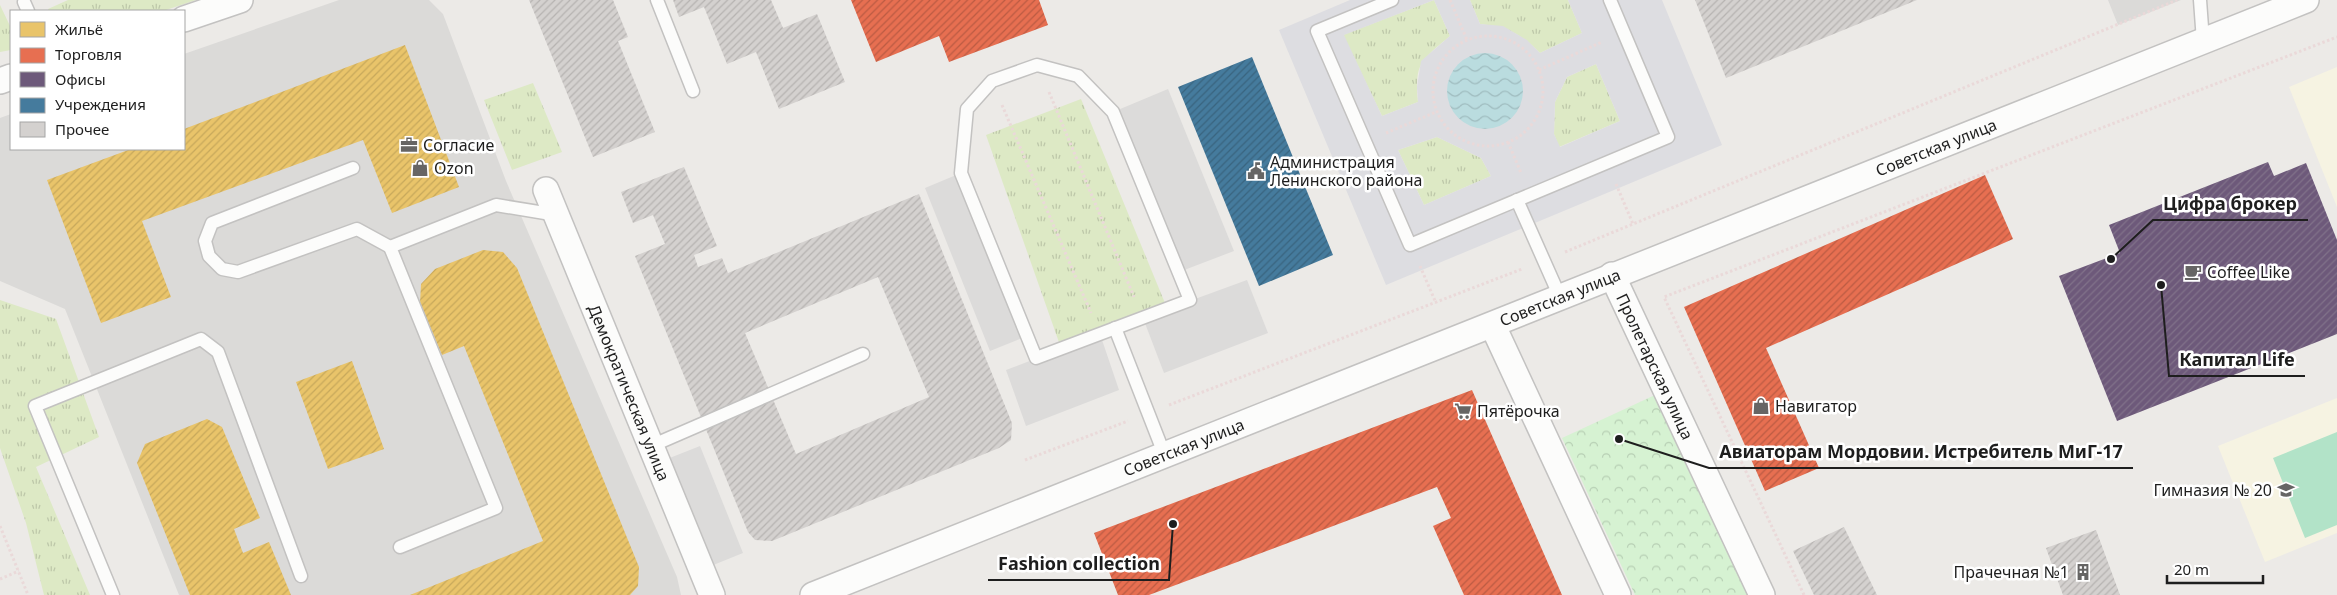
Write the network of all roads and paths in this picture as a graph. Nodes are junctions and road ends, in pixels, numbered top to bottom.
1 (240, 0) edge
2 (657, 0) edge
3 (1392, 0) edge
4 (1450, 0) edge
5 (1610, 0) edge
6 (2177, 0) edge
7 (2200, 0) edge
8 (2306, 0) edge
9 (185, 19) edge
10 (1624, 33) junction
11 (2337, 37) edge
12 (1467, 40) junction
13 (2203, 41) junction
14 (1037, 64) junction
15 (1539, 70) junction
16 (992, 81) junction
17 (693, 91) dead end
18 (1436, 112) junction
19 (1364, 142) junction
20 (1508, 142) junction
21 (1607, 162) junction
22 (353, 168) dead end
23 (546, 190) dead end
24 (1530, 194) junction
25 (1517, 200) junction
26 (556, 215) junction
27 (1633, 224) junction
28 (1410, 245) junction
29 (390, 247) junction
30 (1544, 260) junction
31 (1612, 275) junction
32 (1560, 297) junction
33 (1436, 303) junction
34 (1142, 318) junction
35 (1493, 326) junction
36 (1116, 328) junction
37 (1100, 334) junction
38 (863, 354) dead end
39 (1147, 413) junction
40 (651, 446) junction
41 (1165, 456) junction
42 (1025, 460) dead end
43 (0, 526) edge
44 (400, 547) dead end
45 (19, 572) junction
46 (301, 576) dead end
47 (0, 579) edge
48 (28, 595) edge
49 (113, 595) edge
50 (712, 595) edge
51 (813, 595) edge
52 (1618, 595) edge
53 (1762, 595) edge
54 (1804, 595) edge

1 - 9 street
2 - 17 lane
3 - 19 lane
4 - 12 path
5 - 10 lane
6 - 27 path
7 - 13 lane
8 - 13 street, Советская улица
10 - 15 path
10 - 21 lane
11 - 54 path
12 - 15 path
12 - 18 path
13 - 31 street, Советская улица
14 - 16 lane
14 - 34 path
14 - 34 lane
15 - 20 path
16 - 37 path
16 - 37 lane
18 - 19 path
18 - 20 path
19 - 28 lane
20 - 24 path
21 - 24 lane
21 - 27 path
22 - 29 lane
23 - 26 street, Демократическая улица
24 - 25 lane
25 - 28 lane
25 - 30 lane
26 - 29 lane
26 - 40 street, Демократическая улица
27 - 30 path
28 - 33 path
29 - 44 lane
30 - 32 lane
30 - 33 path
31 - 32 street, Советская улица
31 - 53 street, Пролетарская улица
32 - 35 street, Советская улица
33 - 39 path
34 - 36 lane
35 - 41 street, Советская улица
35 - 52 street
36 - 37 lane
36 - 39 lane
38 - 40 lane
39 - 41 lane
39 - 42 path
40 - 50 street, Демократическая улица
41 - 51 street, Советская улица
43 - 45 path
45 - 47 path
45 - 48 path
46 - 49 lane

